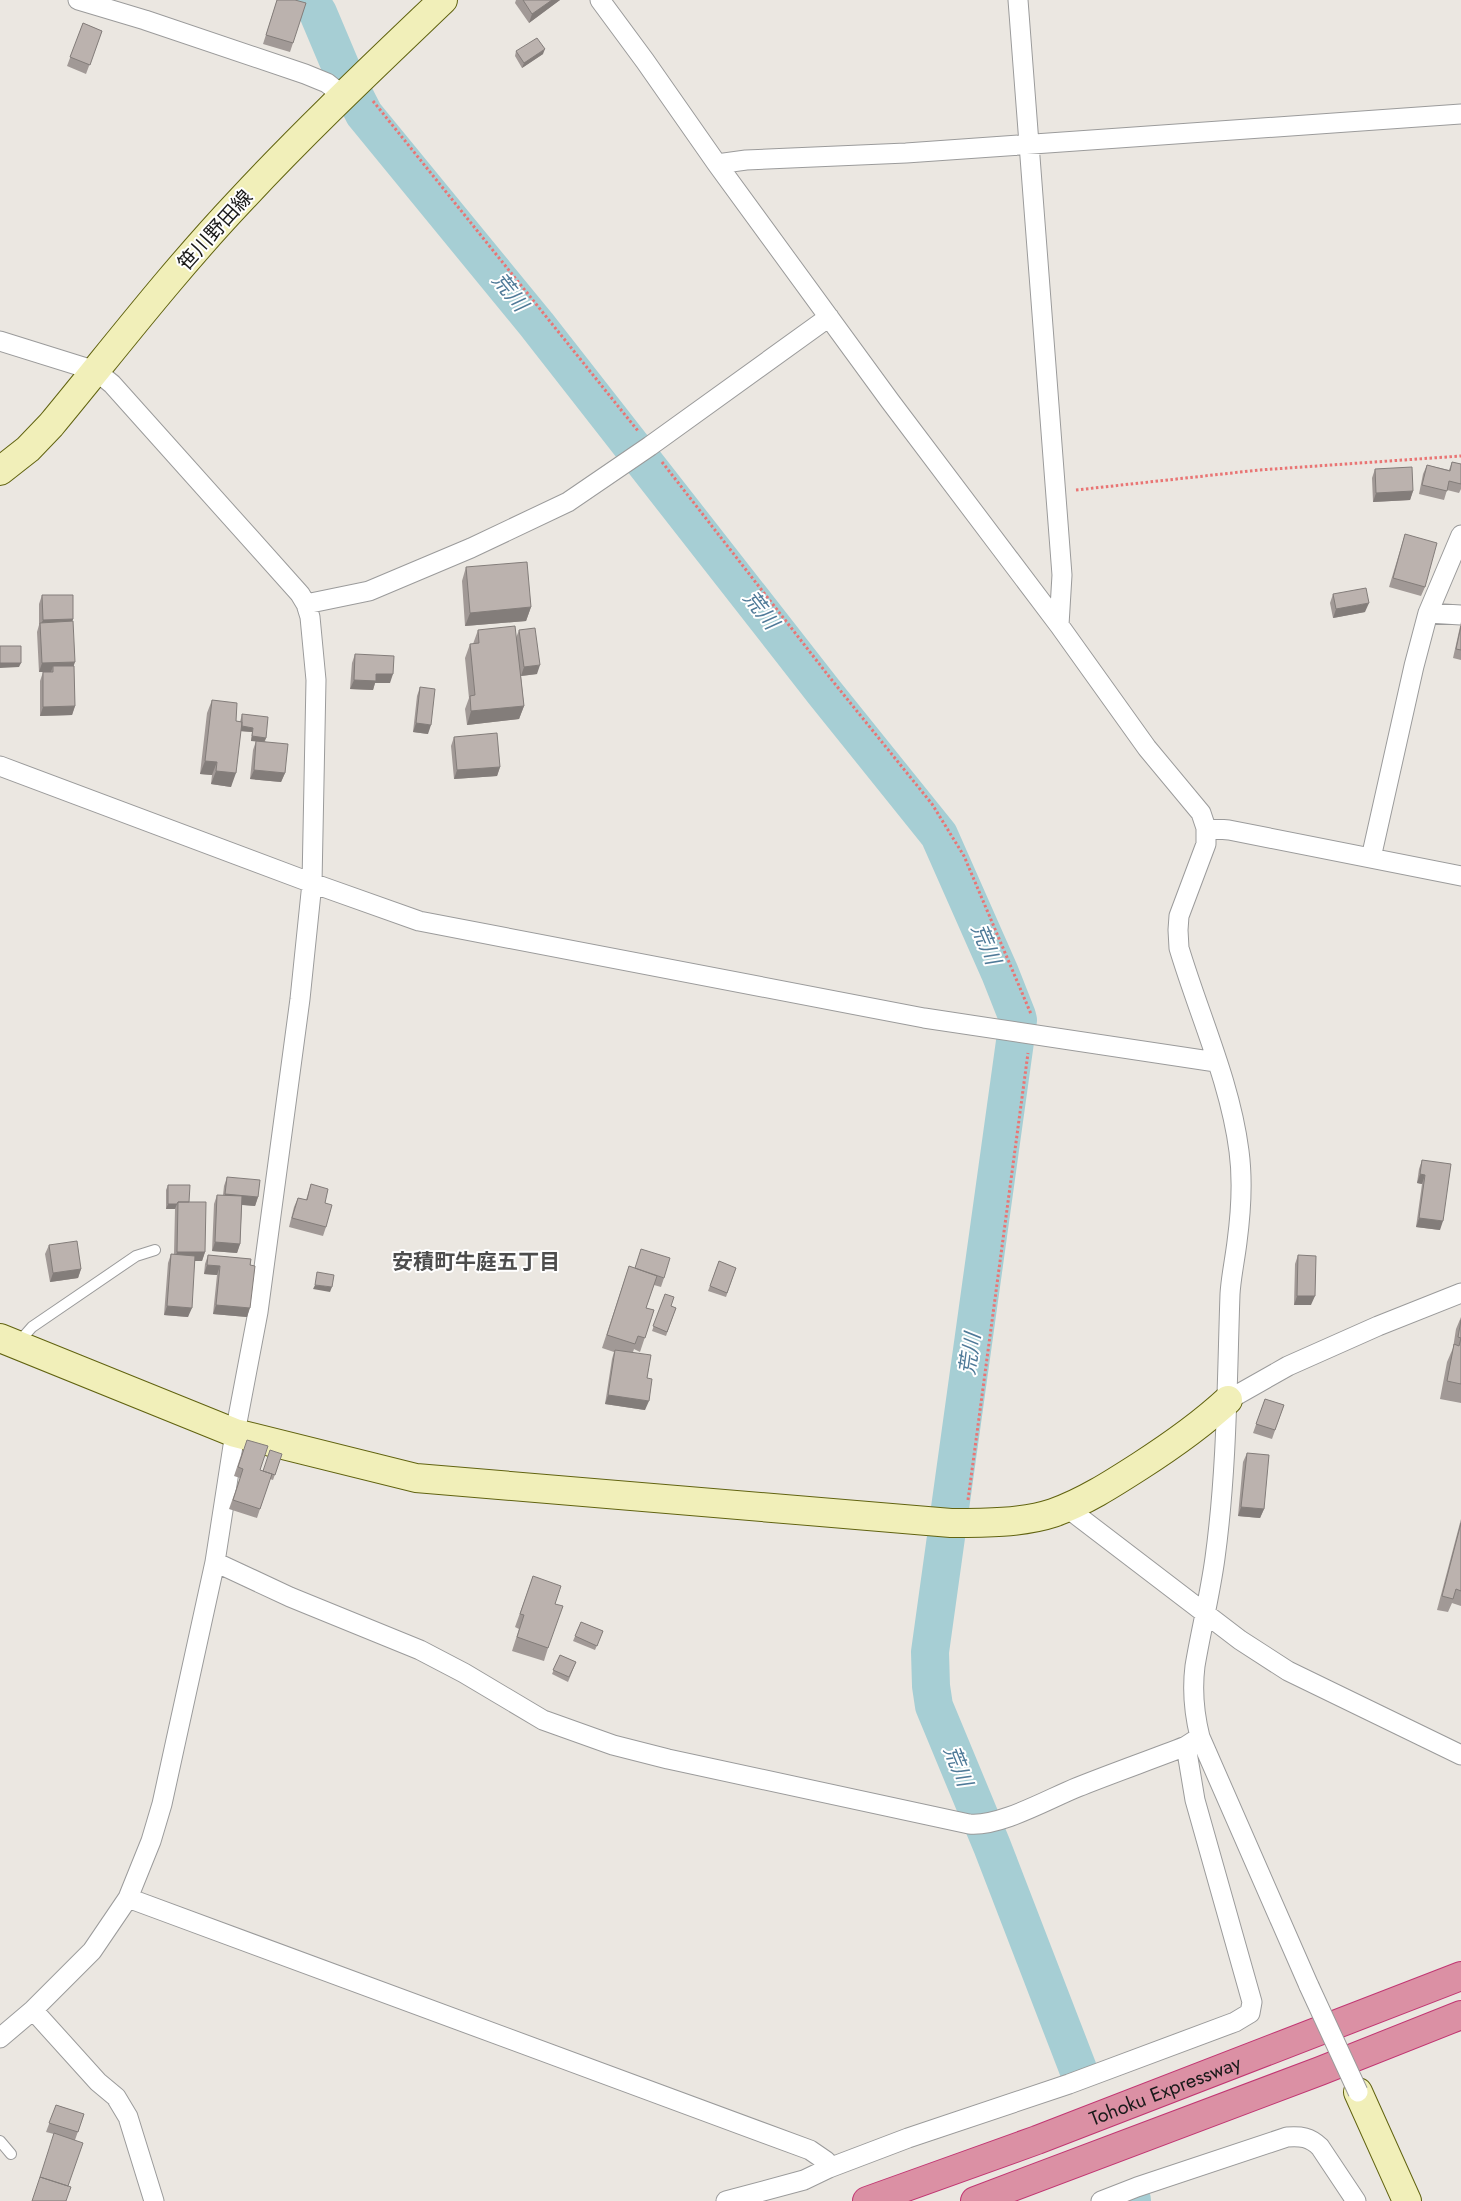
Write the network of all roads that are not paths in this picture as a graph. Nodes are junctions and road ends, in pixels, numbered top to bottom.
1 (78, 0) edge
2 (443, 0) edge
3 (600, 0) edge
4 (1018, 0) edge
5 (350, 89) junction
6 (1461, 114) edge
7 (1028, 145) junction
8 (717, 164) junction
9 (829, 317) junction
10 (0, 340) edge
11 (96, 371) junction
12 (0, 471) edge
13 (1461, 535) edge
14 (306, 604) junction
15 (1428, 613) junction
16 (1461, 616) edge
17 (1059, 625) junction
18 (0, 766) edge
19 (1206, 828) junction
20 (1371, 858) junction
21 (1461, 876) edge
22 (312, 883) junction
23 (1216, 1062) junction
24 (155, 1250) dead end
25 (1461, 1293) edge
26 (8, 1342) edge
27 (1228, 1400) junction
28 (235, 1433) junction
29 (1066, 1507) junction
30 (215, 1562) junction
31 (1206, 1613) junction
32 (1193, 1741) junction
33 (1461, 1755) edge
34 (128, 1898) junction
35 (1461, 1976) edge
36 (32, 2010) junction
37 (1461, 2015) edge
38 (0, 2038) edge
39 (1358, 2092) joint
40 (0, 2141) edge
41 (10, 2154) dead end
42 (829, 2168) junction
43 (154, 2201) edge
44 (726, 2201) edge
45 (867, 2201) edge
46 (975, 2201) edge
47 (1101, 2201) edge
48 (1356, 2201) edge
49 (1407, 2201) edge

1 - 5 street
2 - 5 street, 笹川野田線
3 - 8 street
4 - 7 street
5 - 11 street, 笹川野田線
6 - 7 street
7 - 8 street
7 - 17 street
8 - 9 street
9 - 14 street
9 - 17 street
10 - 11 street
11 - 12 street, 笹川野田線
11 - 14 street
13 - 15 street
14 - 22 street
15 - 16 street
15 - 20 street
17 - 19 street
18 - 22 street
19 - 20 street
19 - 23 street
20 - 21 street
22 - 23 street
22 - 28 street
23 - 27 street
24 - 26 lane
25 - 27 street
26 - 28 street
27 - 29 street
27 - 31 street
28 - 29 street
28 - 30 street
29 - 31 street
30 - 32 street
30 - 34 street
31 - 32 street
31 - 33 street
32 - 39 street, bridge
32 - 42 street
34 - 36 street
34 - 42 street
35 - 45 highway, Tohoku Expressway
36 - 38 street
36 - 43 street
37 - 46 highway, Tohoku Expressway
39 - 49 street
40 - 41 lane
42 - 44 street
47 - 48 street

